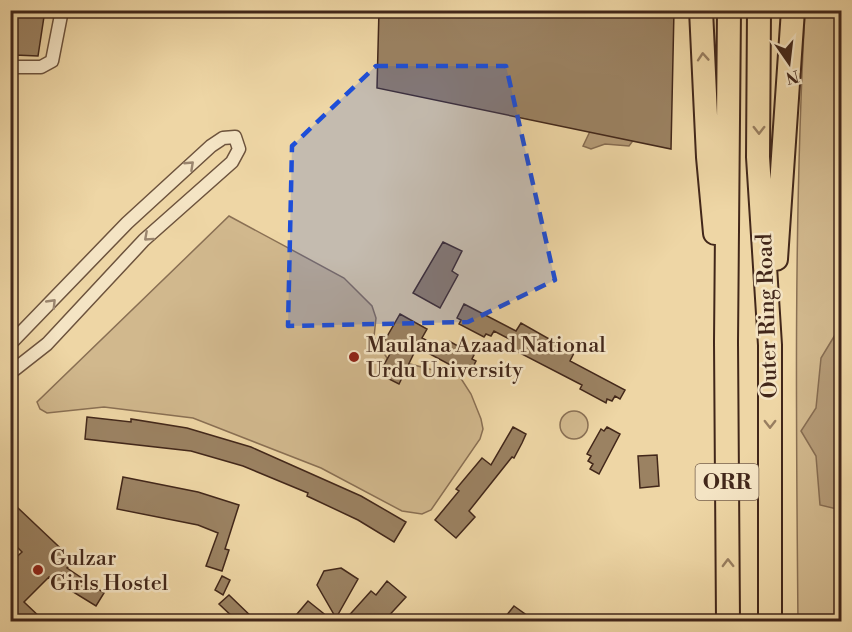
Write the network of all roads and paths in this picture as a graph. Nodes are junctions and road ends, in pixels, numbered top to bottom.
1 (62, 10) edge
2 (700, 10) edge
3 (729, 10) edge
4 (759, 10) edge
5 (793, 11) edge
6 (10, 67) edge
7 (718, 157) junction
8 (10, 344) edge
9 (770, 345) junction
10 (10, 373) edge
11 (728, 621) edge
12 (770, 621) edge

1 - 6 street
7 -> 2 highway, ORR
3 - 7 highway, Outer Ring Road / ORR
4 -> 9 highway, Outer Ring Road / ORR
5 - 9 highway, ORR
11 -> 7 highway, Outer Ring Road / ORR
8 -> 10 street
9 -> 12 highway, Outer Ring Road / ORR

